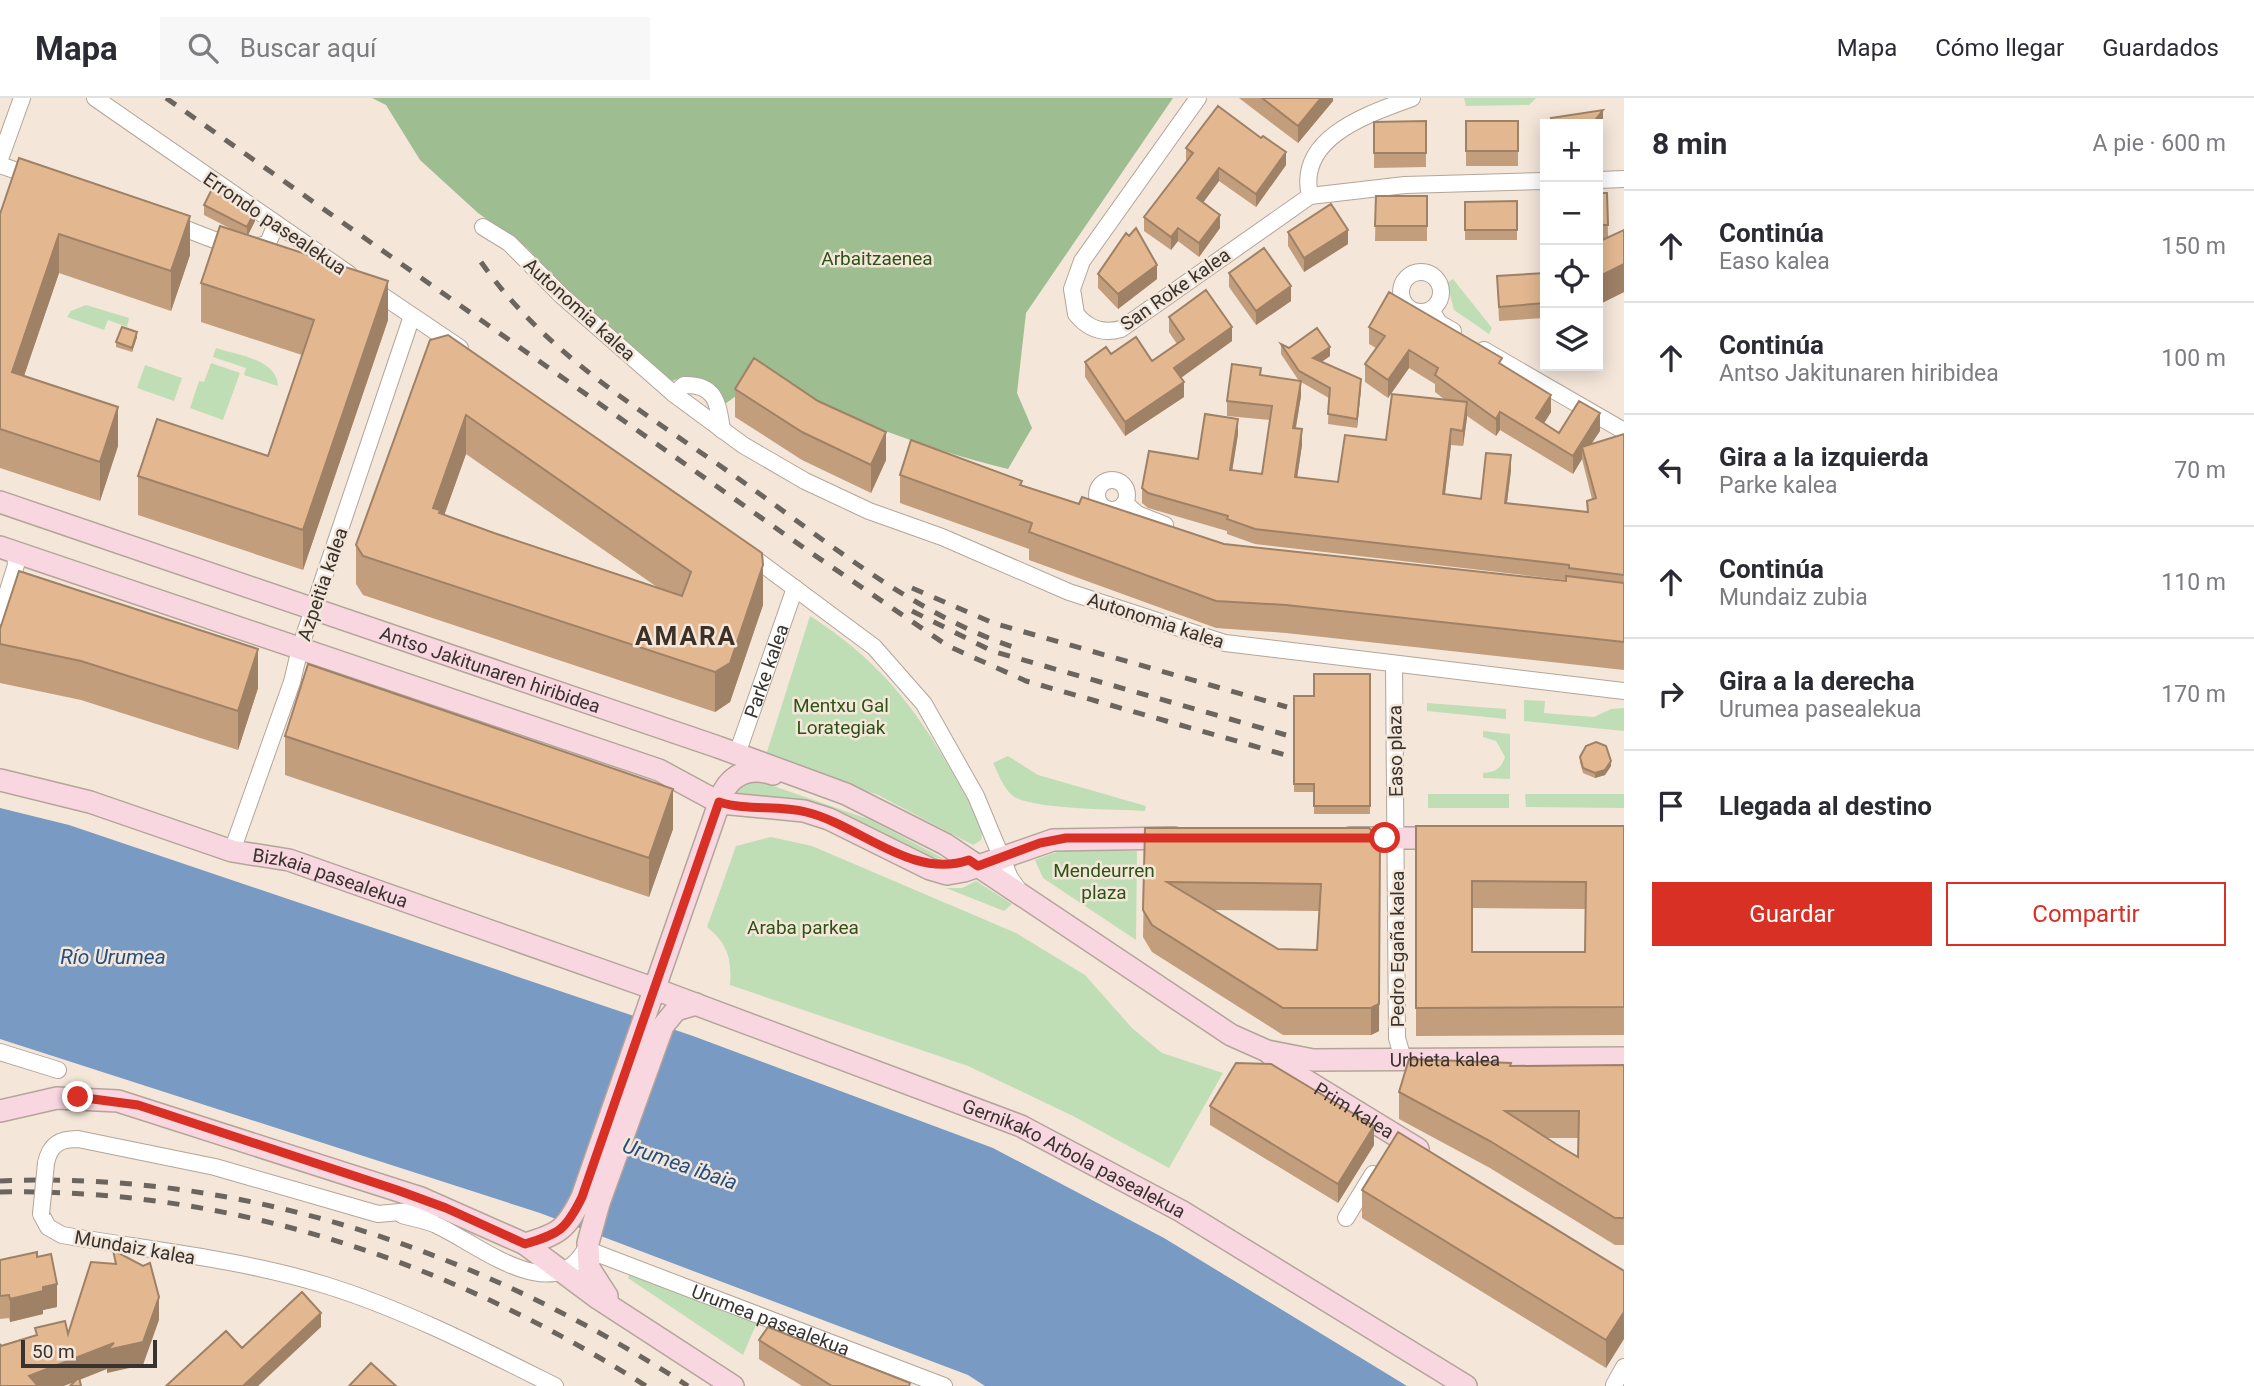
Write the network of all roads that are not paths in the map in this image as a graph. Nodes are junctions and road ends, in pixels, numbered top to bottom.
1 (22, 98) edge
2 (95, 98) edge
3 (1198, 98) edge
4 (1412, 98) edge
5 (0, 159) edge
6 (0, 165) edge
7 (1624, 179) edge
8 (1603, 180) edge
9 (46, 181) edge
10 (1540, 181) edge
11 (1310, 196) junction
12 (160, 219) edge
13 (276, 224) junction
14 (483, 227) dead end
15 (1431, 310) dead end
16 (412, 316) junction
17 (472, 357) edge
18 (674, 394) junction
19 (722, 429) junction
20 (1624, 431) edge
21 (0, 502) edge
22 (1125, 503) dead end
23 (1180, 531) edge
24 (731, 542) edge
25 (7, 549) edge
26 (795, 588) junction
27 (313, 609) junction
28 (0, 616) edge
29 (300, 648) junction
30 (1394, 665) junction
31 (1624, 691) edge
32 (737, 754) junction
33 (0, 780) edge
34 (812, 781) junction
35 (719, 802) junction
36 (991, 833) junction
37 (1189, 838) edge
38 (1333, 838) edge
39 (1396, 838) junction
40 (1465, 838) edge
41 (232, 851) junction
42 (1002, 857) junction
43 (973, 863) junction
44 (1025, 897) junction
45 (655, 989) junction
46 (695, 1004) junction
47 (654, 1022) junction
48 (1267, 1051) junction
49 (0, 1052) edge
50 (1624, 1058) edge
51 (1403, 1059) junction
52 (58, 1070) dead end
53 (0, 1111) edge
54 (1390, 1147) junction
55 (1431, 1157) edge
56 (446, 1208) junction
57 (396, 1214) junction
58 (1346, 1218) dead end
59 (592, 1243) junction
60 (525, 1244) junction
61 (518, 1268) junction
62 (562, 1271) junction
63 (621, 1313) junction
64 (1624, 1367) edge
65 (1614, 1385) edge
66 (555, 1386) edge
67 (733, 1386) edge
68 (944, 1386) edge
69 (1466, 1386) edge

1 - 5 street
2 - 13 street, Errondo pasealekua
3 - 11 street, San Roke kalea
4 - 11 street
6 - 9 street
7 - 8 street
10 - 11 street, San Roke kalea
12 - 13 street
13 - 16 street, Errondo pasealekua
14 - 18 street, Autonomia kalea
15 - 20 street
16 - 17 street, Errondo pasealekua
16 - 27 street, Azpeitia kalea
18 - 19 street, Autonomia kalea
18 - 19 street
19 - 30 street, Autonomia kalea
21 - 27 main road, Antso Jakitunaren hiribidea
22 - 23 street
24 - 26 street
25 - 28 street
25 - 29 main road, Antso Jakitunaren hiribidea
26 - 32 street, Parke kalea
26 - 36 street
27 - 29 street, Azpeitia kalea
27 - 32 main road, Antso Jakitunaren hiribidea
29 - 35 main road, Antso Jakitunaren hiribidea
29 - 41 street, Azpeitia kalea
30 - 31 street, Autonomia kalea
30 - 39 street, Easo plaza
32 - 34 main road, Antso Jakitunaren hiribidea
33 - 41 main road, Bizkaia pasealekua
34 - 35 main road
34 - 43 main road, Antso Jakitunaren hiribidea
35 - 43 main road, Antso Jakitunaren hiribidea
35 - 45 main road
36 - 42 street
36 - 43 street
37 - 42 main road
38 - 39 main road
39 - 40 main road
39 - 51 street, Pedro Egaña kalea
41 - 45 main road, Bizkaia pasealekua
42 - 43 main road
42 - 44 street
43 - 44 main road, Antso Jakitunaren hiribidea
44 - 48 main road
45 - 46 main road, Gernikako Arbola pasealekua
45 - 47 main road
46 - 47 main road
46 - 69 main road, Gernikako Arbola pasealekua
47 - 59 main road
47 - 60 main road
48 - 51 main road, Urbieta kalea
48 - 54 main road, Prim kalea
49 - 52 street
50 - 51 main road, Urbieta kalea
53 - 56 main road
54 - 55 main road, Prim kalea
54 - 58 street
56 - 57 street
56 - 60 main road
57 - 61 street
57 - 66 street, Mundaiz kalea, bridge
59 - 62 street
59 - 63 main road
59 - 68 street, Urumea pasealekua
60 - 61 street
60 - 62 main road
61 - 62 street
62 - 63 main road
63 - 67 main road
64 - 65 street

